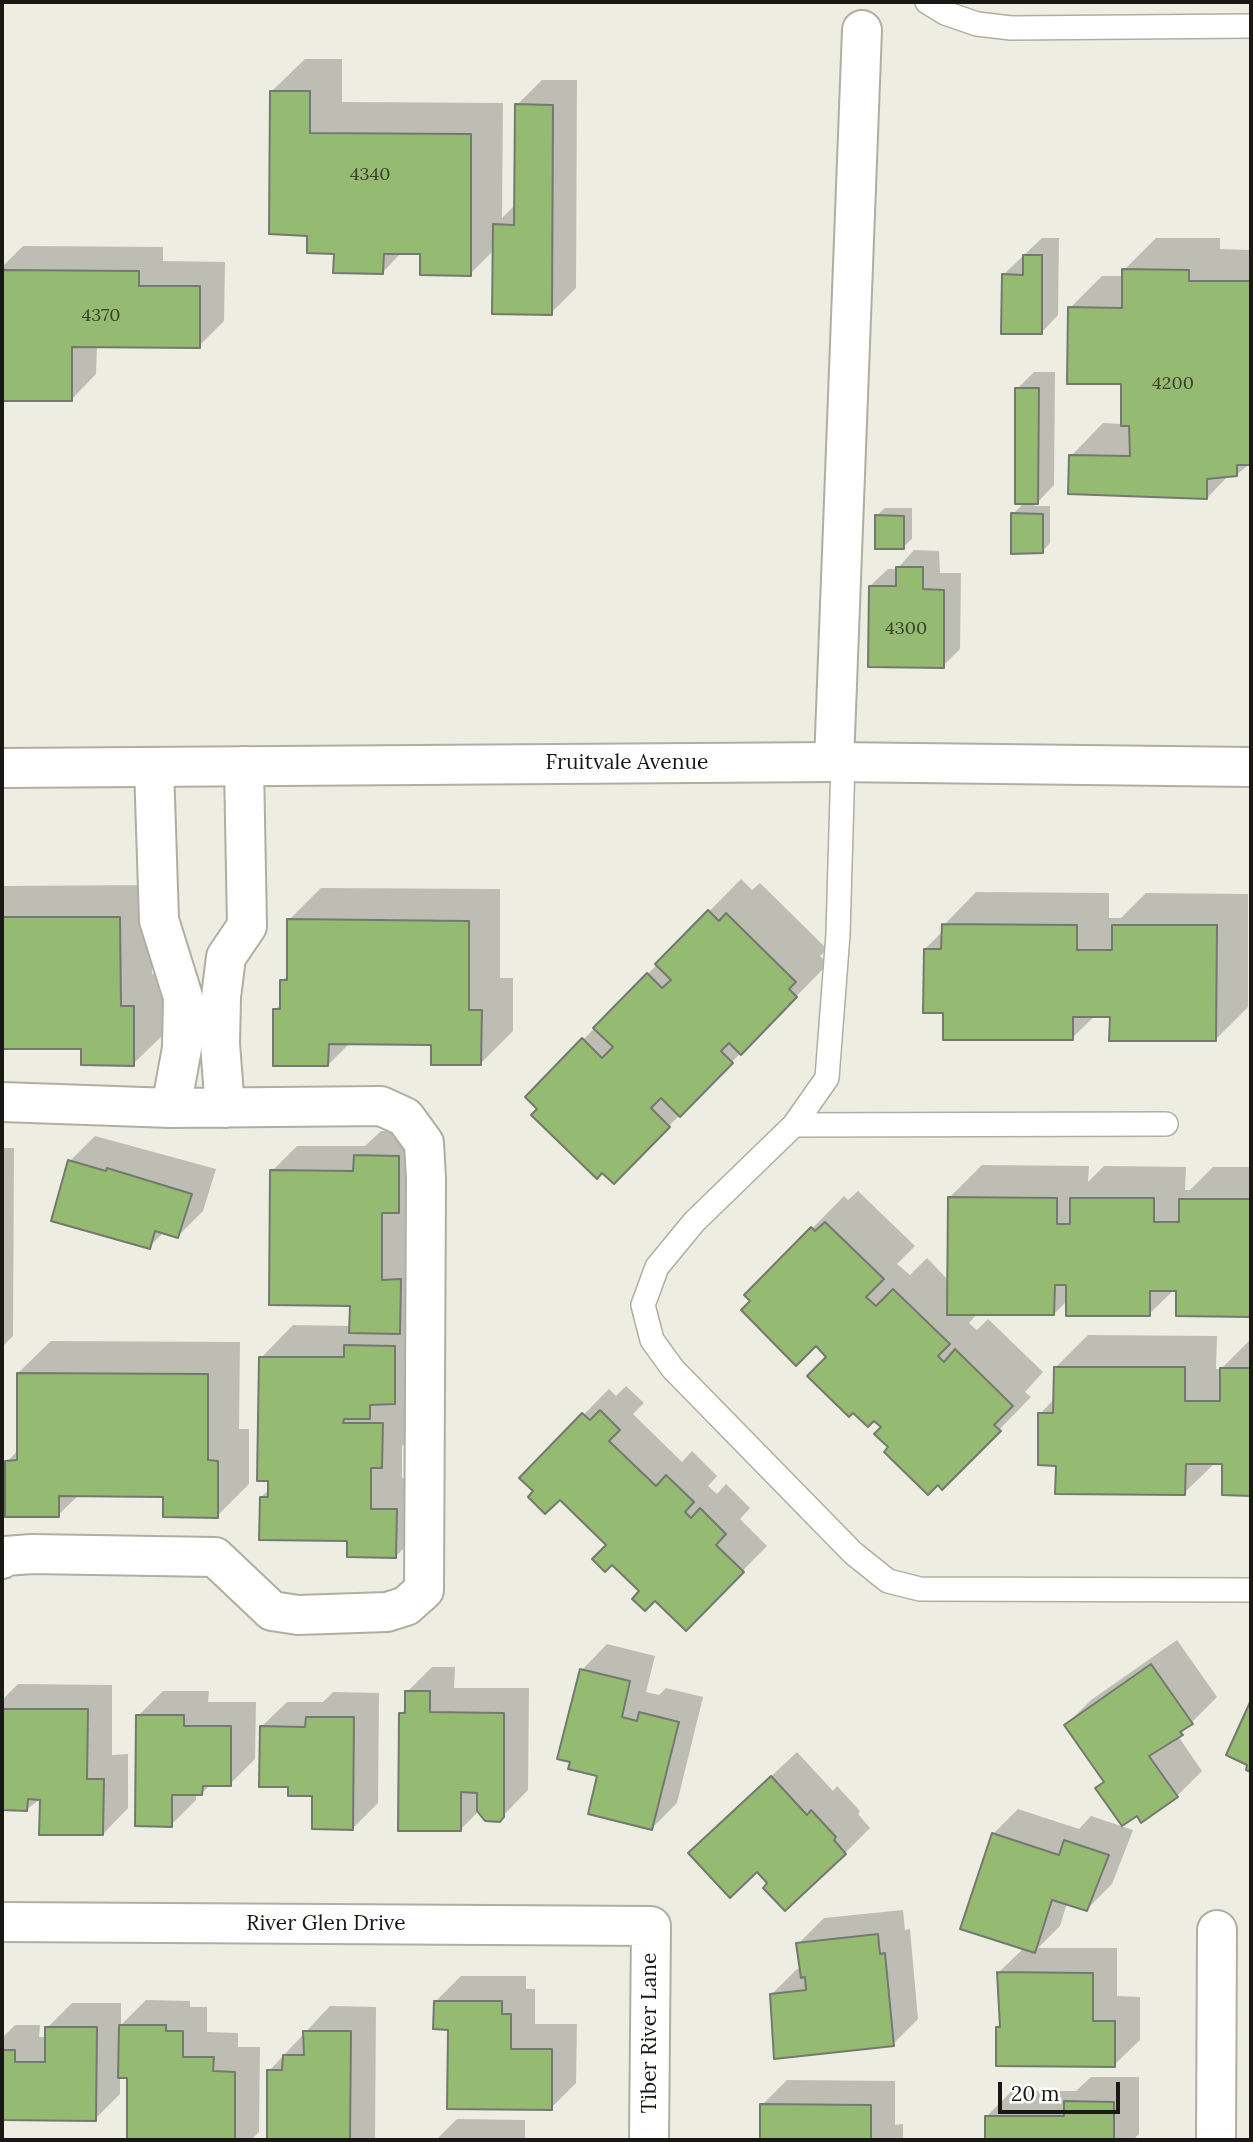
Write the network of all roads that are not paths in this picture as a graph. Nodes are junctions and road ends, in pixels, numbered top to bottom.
1 (927, 2) edge
2 (1251, 26) edge
3 (862, 30) dead end
4 (839, 762) junction
5 (244, 766) junction
6 (153, 767) junction
7 (1251, 767) edge
8 (2, 768) edge
9 (171, 956) junction
10 (226, 957) junction
11 (2, 1102) edge
12 (171, 1108) junction
13 (225, 1108) junction
14 (1166, 1124) dead end
15 (794, 1125) junction
16 (2, 1559) edge
17 (1251, 1590) edge
18 (2, 1922) edge
19 (651, 1926) joint
20 (1217, 1930) dead end
21 (649, 2140) edge
22 (1216, 2140) edge

1 - 2 lane
3 - 4 street
4 - 5 street, Fruitvale Avenue
4 - 7 street, Fruitvale Avenue
4 - 15 lane
5 - 6 street, Fruitvale Avenue
5 - 10 street
6 - 8 street, Fruitvale Avenue
6 - 9 street
9 - 10 street
9 - 12 street
10 - 13 street
11 - 12 street
12 - 13 street
13 - 16 street
14 - 15 lane
15 - 17 lane
18 - 19 street, River Glen Drive
19 - 21 street, Tiber River Lane
20 - 22 street

